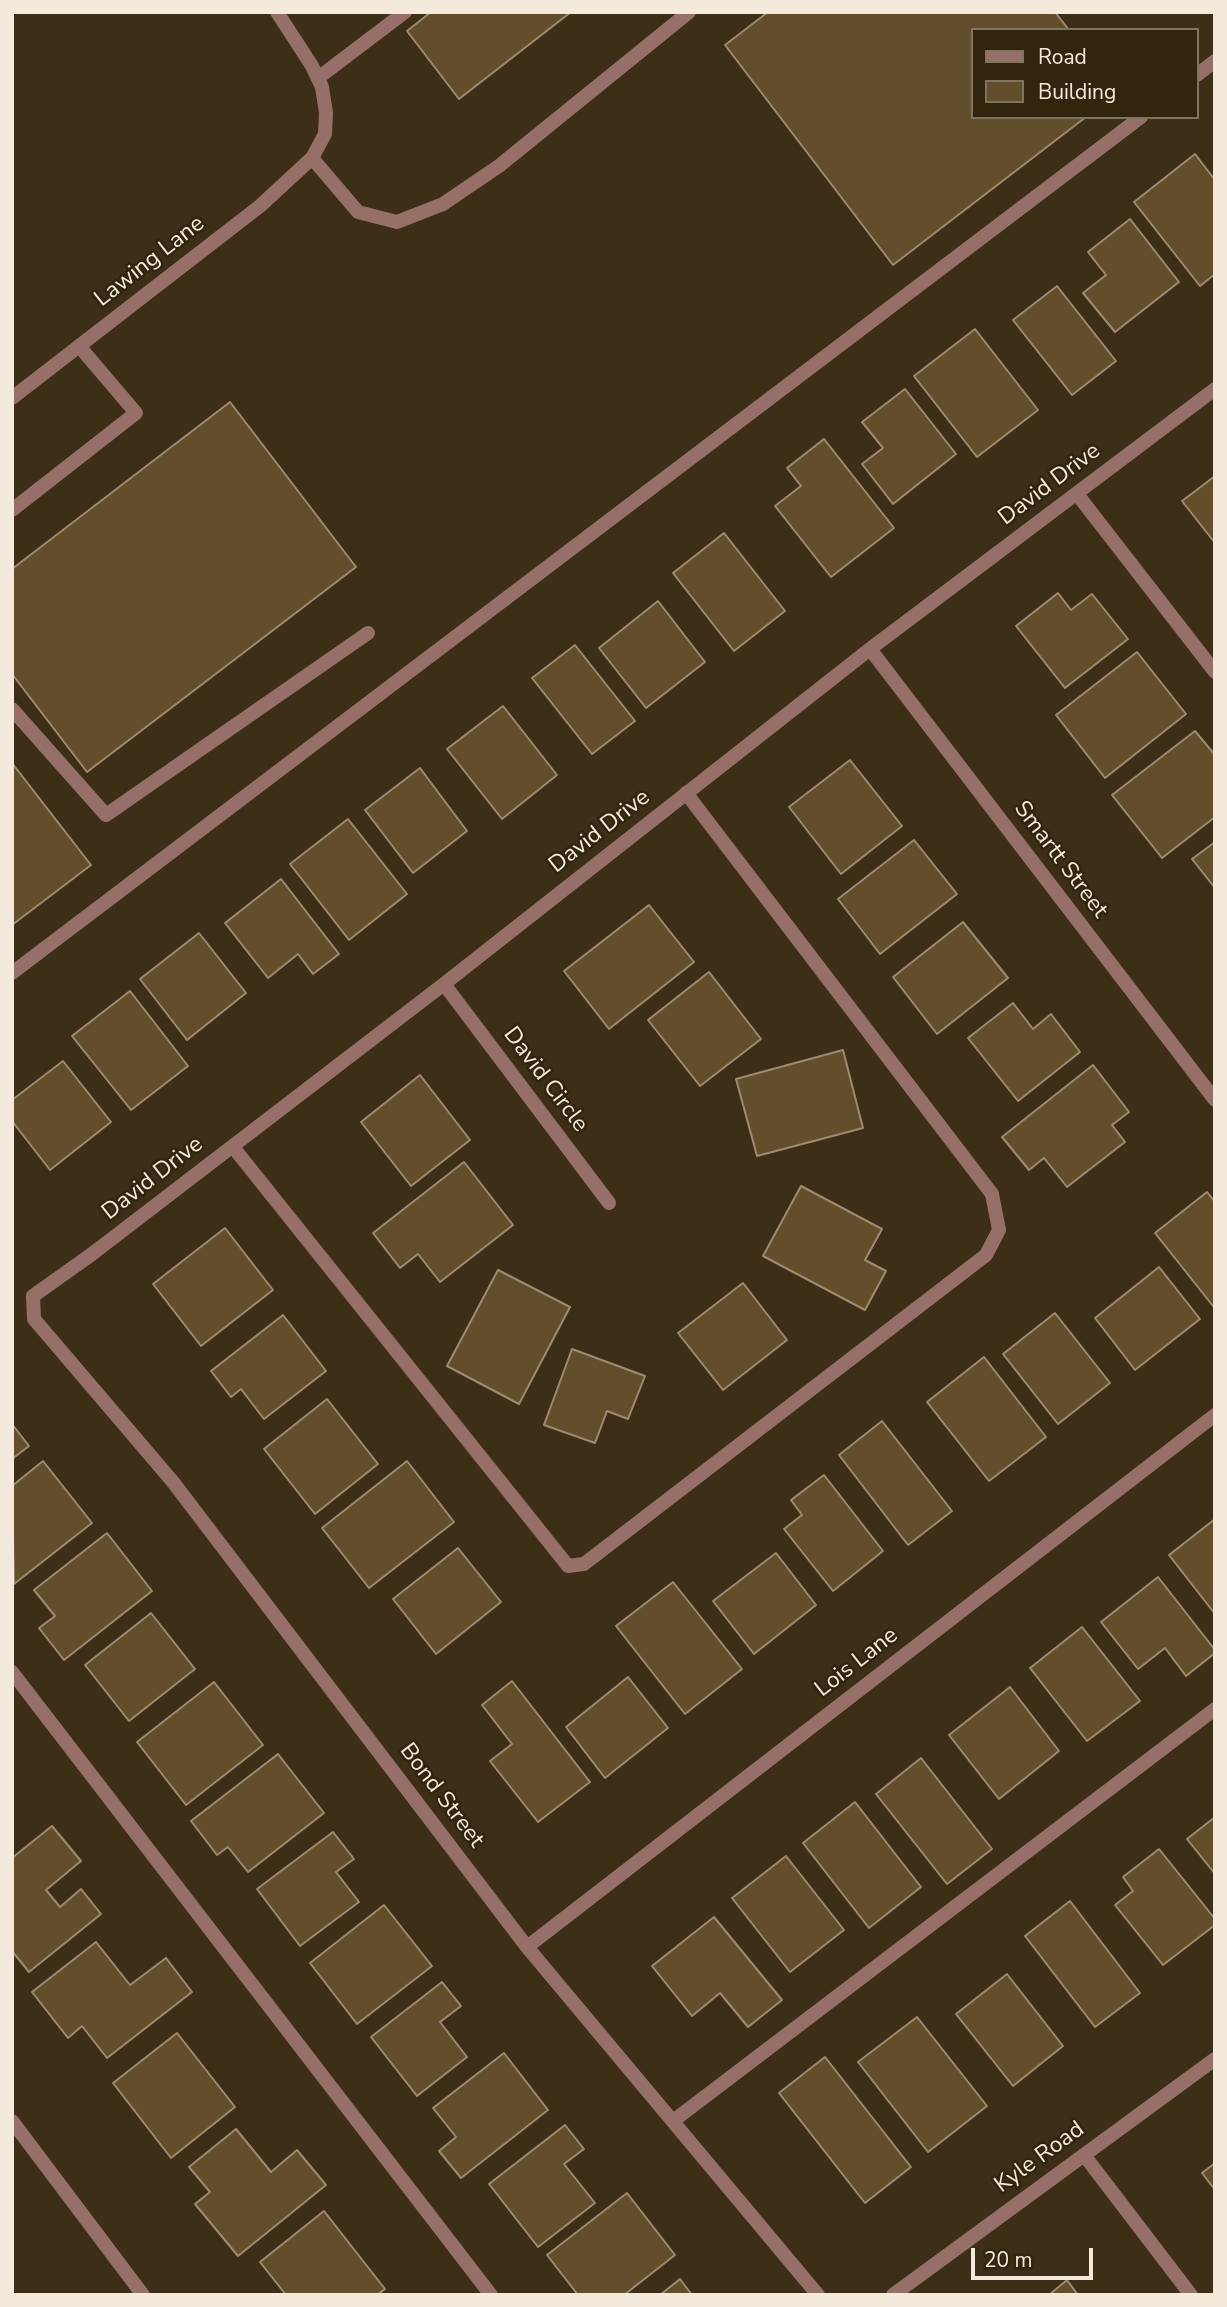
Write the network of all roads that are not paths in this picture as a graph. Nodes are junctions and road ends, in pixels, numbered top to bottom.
1 (277, 12) edge
2 (405, 12) edge
3 (689, 12) edge
4 (1215, 61) edge
5 (1199, 73) edge
6 (318, 78) junction
7 (1138, 119) edge
8 (312, 158) junction
9 (79, 346) junction
10 (1215, 389) edge
11 (12, 398) edge
12 (1077, 494) junction
13 (12, 510) edge
14 (368, 633) dead end
15 (870, 649) junction
16 (1215, 671) edge
17 (12, 709) edge
18 (686, 793) junction
19 (12, 974) edge
20 (444, 984) junction
21 (1215, 1100) edge
22 (233, 1147) junction
23 (609, 1203) dead end
24 (34, 1319) joint
25 (1215, 1415) edge
26 (12, 1672) edge
27 (1215, 1709) edge
28 (527, 1947) junction
29 (1215, 2059) edge
30 (12, 2121) edge
31 (673, 2121) junction
32 (1084, 2155) junction
33 (143, 2295) edge
34 (491, 2295) edge
35 (818, 2295) edge
36 (893, 2295) edge
37 (1191, 2295) edge

1 - 6 street
2 - 6 street
3 - 8 street
4 - 5 street
6 - 8 street
7 - 19 street
8 - 9 street, Lawing Lane
9 - 11 street, Lawing Lane
9 - 13 street
10 - 12 street, David Drive
12 - 15 street, David Drive
12 - 16 street
14 - 17 street
15 - 18 street, David Drive
15 - 21 street, Smartt Street
18 - 20 street, David Drive
18 - 22 street
20 - 22 street, David Drive
20 - 23 street, David Circle
22 - 24 street, David Drive
24 - 28 street, Bond Street
25 - 28 street, Lois Lane
26 - 34 street
27 - 31 street
28 - 31 street, Bond Street
29 - 32 street, Kyle Road
30 - 33 street
31 - 35 street, Bond Street
32 - 36 street, Kyle Road
32 - 37 street

